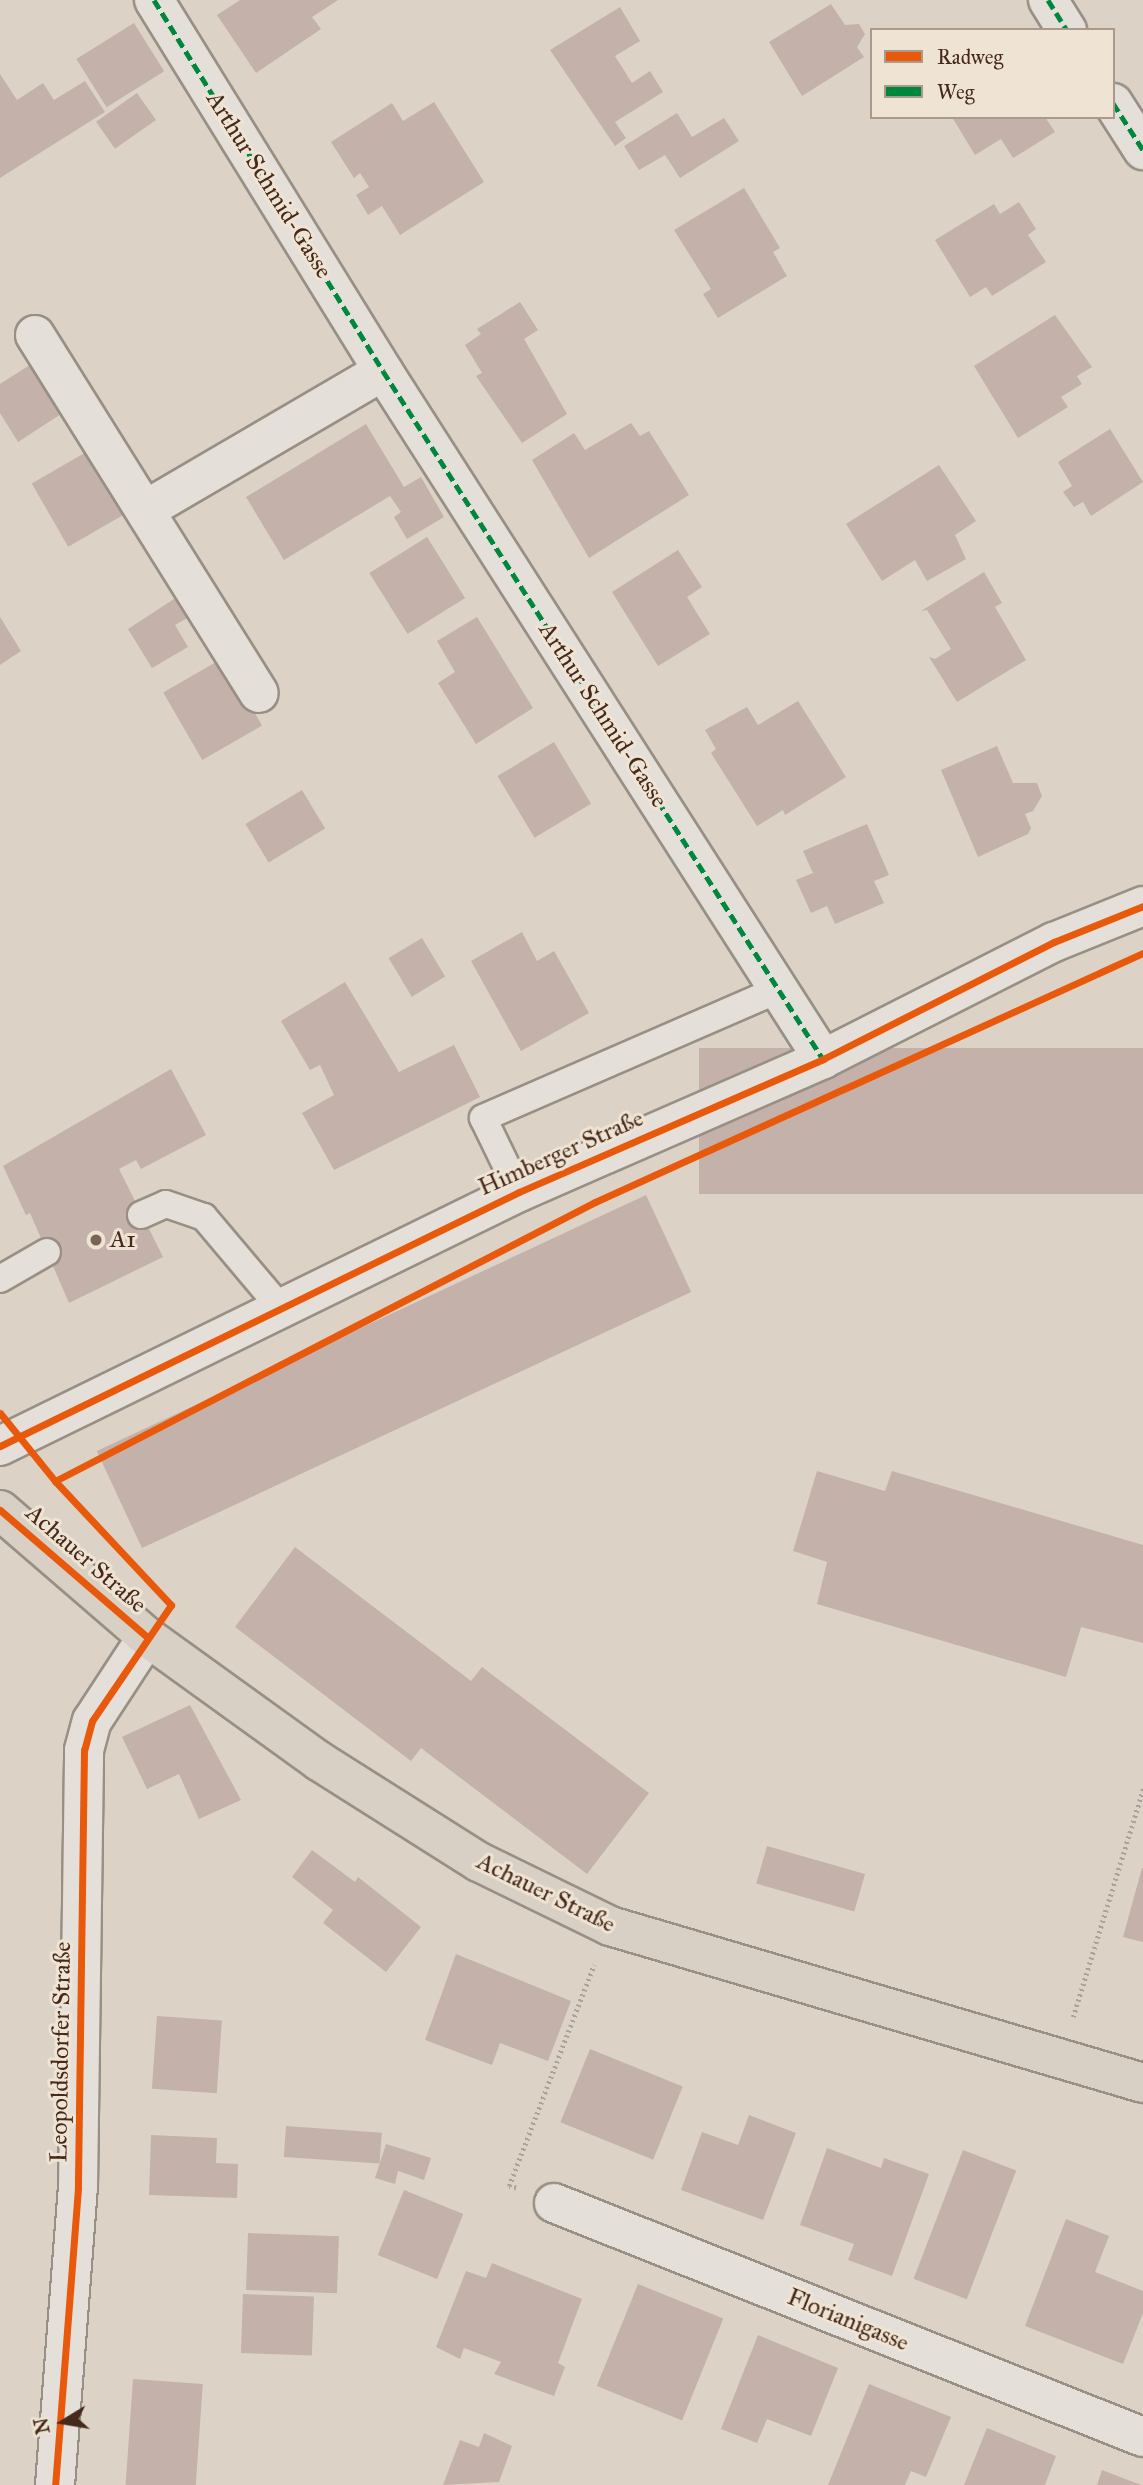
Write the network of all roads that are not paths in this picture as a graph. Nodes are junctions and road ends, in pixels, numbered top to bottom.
1 (153, 0) edge
2 (1048, 0) edge
3 (1066, 28) edge
4 (1115, 106) edge
5 (1143, 150) edge
6 (35, 335) dead end
7 (383, 371) junction
8 (147, 509) junction
9 (259, 693) dead end
10 (1143, 905) edge
11 (779, 989) junction
12 (823, 1059) junction
13 (519, 1192) junction
14 (141, 1214) dead end
15 (47, 1252) dead end
16 (0, 1279) edge
17 (279, 1306) junction
18 (0, 1446) edge
19 (0, 1510) edge
20 (147, 1637) junction
21 (1143, 2083) edge
22 (554, 2203) road end
23 (1143, 2437) edge
24 (55, 2485) edge

1 - 7 street, Arthur Schmid-Gasse
2 - 3 street
4 - 5 street
6 - 8 street
7 - 8 street
7 - 11 street, Arthur Schmid-Gasse
8 - 9 street
10 - 12 street, Himberger Straße
11 - 12 street, Arthur Schmid-Gasse
11 - 13 lane
12 - 13 street, Himberger Straße
13 - 17 street, Himberger Straße
14 - 17 lane
15 - 16 lane
17 - 18 street, Himberger Straße
19 - 20 main road, Achauer Straße
20 - 21 main road, Achauer Straße
20 - 24 street, Leopoldsdorfer Straße
22 - 23 street, Florianigasse

